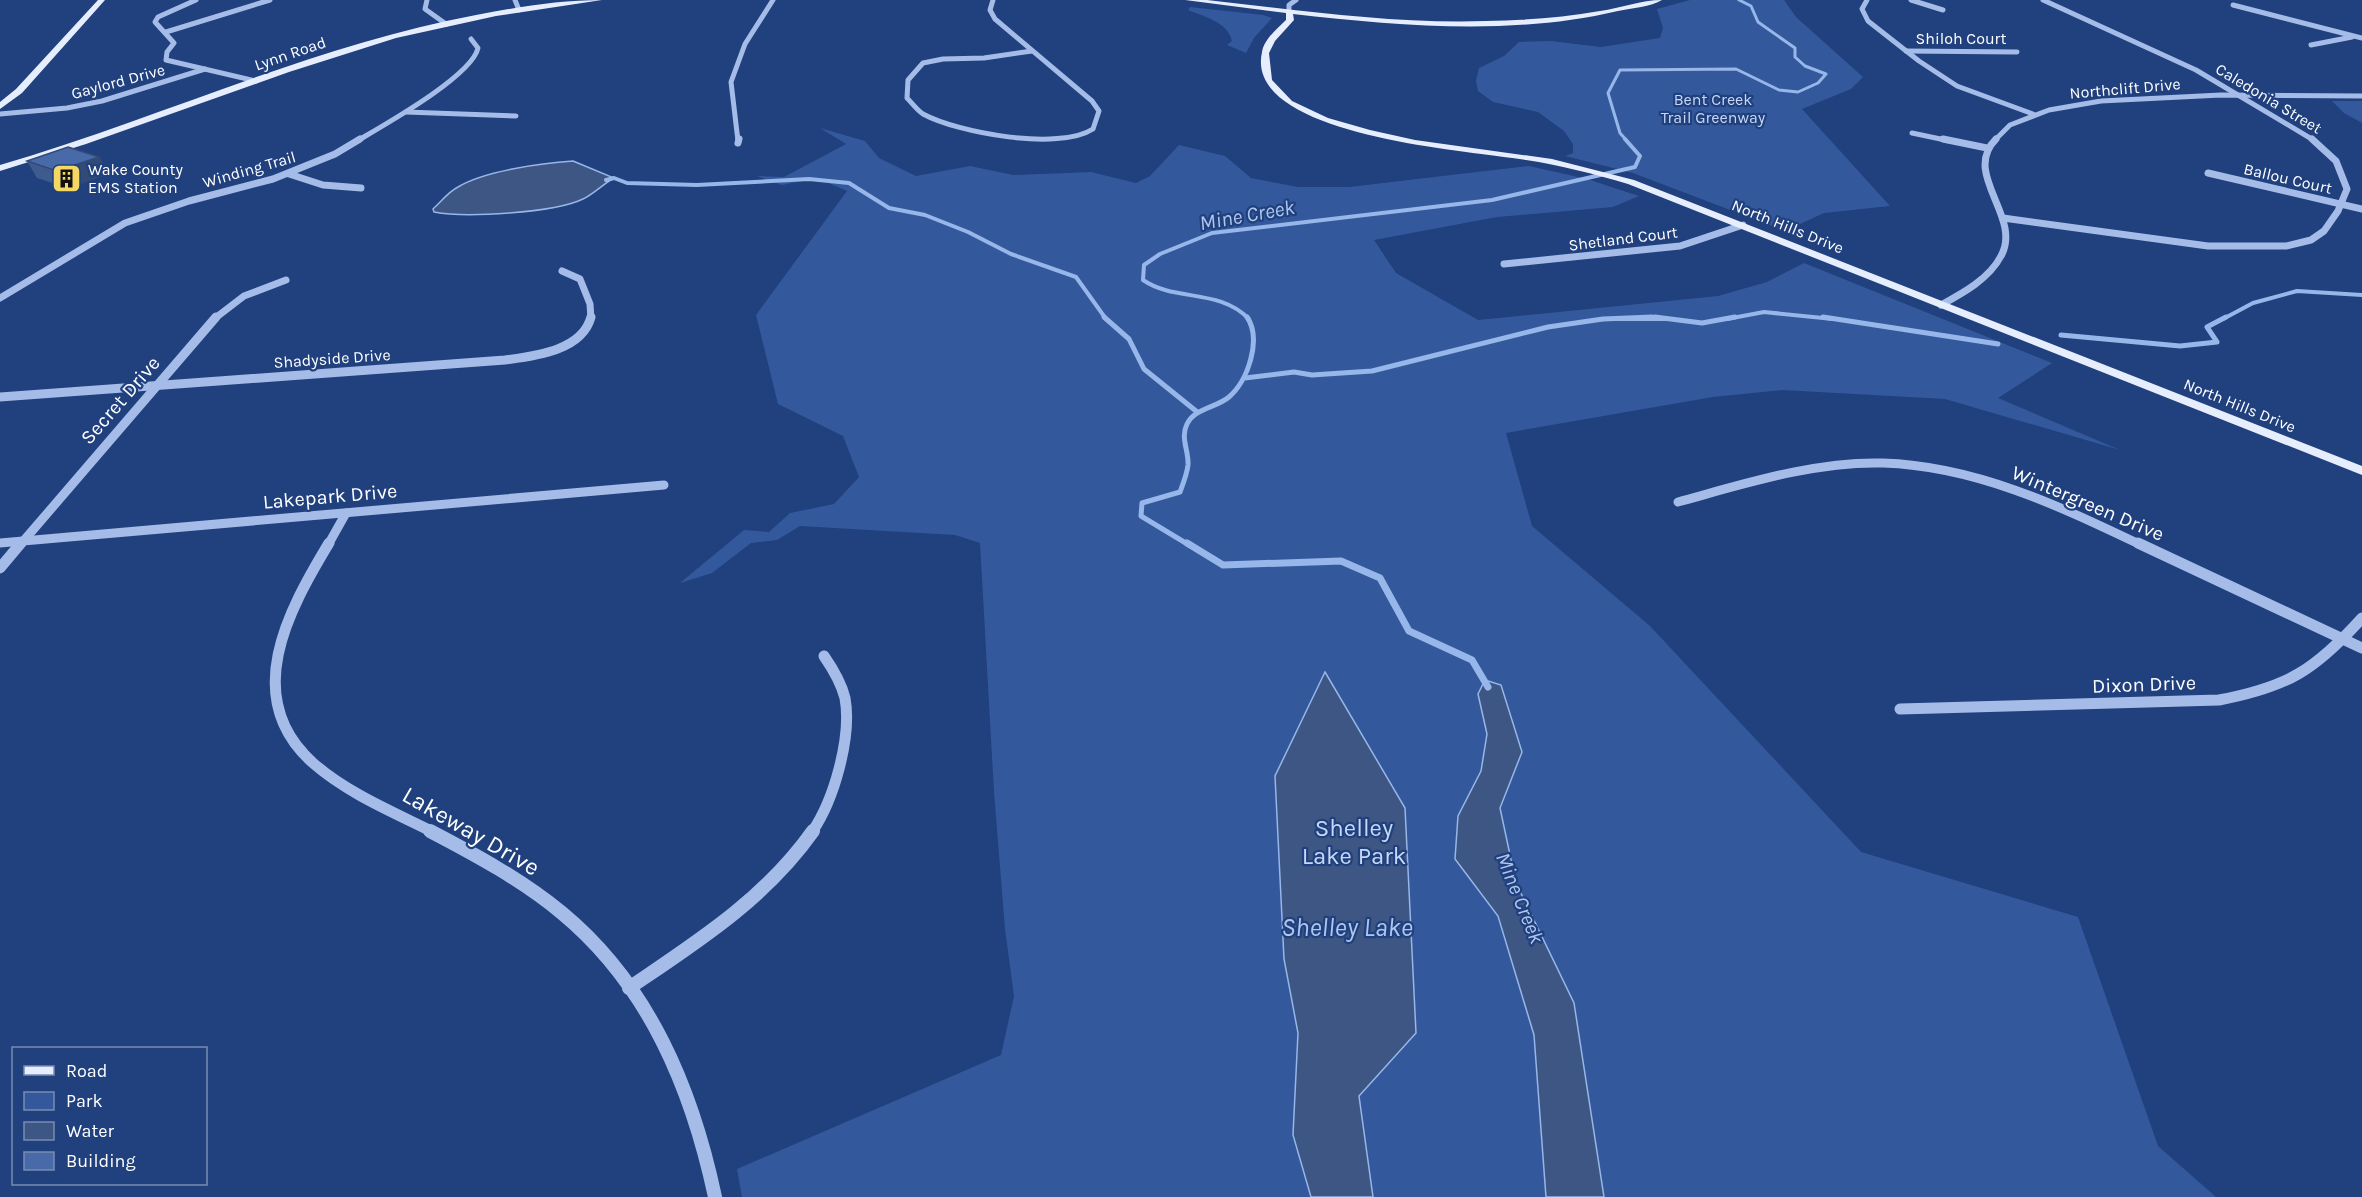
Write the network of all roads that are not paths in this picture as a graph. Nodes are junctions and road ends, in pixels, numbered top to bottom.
1 (102, 0) edge
2 (196, 0) edge
3 (270, 0) edge
4 (427, 0) edge
5 (515, 0) edge
6 (599, 0) edge
7 (773, 0) edge
8 (993, 0) edge
9 (1188, 0) edge
10 (1296, 0) edge
11 (1659, 0) edge
12 (1867, 0) edge
13 (1911, 0) edge
14 (2043, 0) edge
15 (2233, 5) dead end
16 (519, 10) junction
17 (1943, 10) dead end
18 (1289, 12) junction
19 (446, 24) junction
20 (166, 32) junction
21 (2359, 37) edge
22 (471, 39) dead end
23 (2311, 45) dead end
24 (1032, 51) junction
25 (1906, 51) junction
26 (2017, 52) dead end
27 (920, 58) dead end
28 (928, 62) junction
29 (205, 69) junction
30 (256, 81) junction
31 (2244, 96) junction
32 (2362, 96) edge
33 (0, 106) edge
34 (406, 112) junction
35 (0, 114) edge
36 (2033, 114) junction
37 (516, 116) dead end
38 (1912, 133) dead end
39 (1080, 136) junction
40 (1087, 140) dead end
41 (738, 142) dead end
42 (1987, 148) junction
43 (39, 157) junction
44 (0, 162) edge
45 (0, 168) edge
46 (2208, 173) dead end
47 (289, 174) junction
48 (361, 188) dead end
49 (2342, 204) junction
50 (2362, 209) edge
51 (2003, 218) junction
52 (1743, 225) junction
53 (1503, 264) dead end
54 (562, 272) dead end
55 (286, 280) dead end
56 (0, 298) edge
57 (1941, 305) junction
58 (156, 386) junction
59 (0, 397) edge
60 (2362, 471) edge
61 (664, 484) dead end
62 (1678, 502) dead end
63 (346, 513) junction
64 (23, 540) junction
65 (0, 543) edge
66 (0, 568) edge
67 (2362, 618) edge
68 (2344, 639) junction
69 (2362, 648) edge
70 (824, 656) dead end
71 (1900, 709) dead end
72 (629, 988) junction
73 (715, 1197) edge

1 - 33 main road
2 - 20 street
3 - 20 street
4 - 19 street
5 - 16 street
6 - 16 main road, Lynn Road
7 - 41 street
8 - 24 street
9 - 18 main road
10 - 18 street
11 - 18 main road
12 - 25 street
13 - 17 street
14 - 31 street, Caledonia Street
15 - 21 street
16 - 19 main road, Lynn Road
18 - 52 main road, North Hills Drive
19 - 30 main road, Lynn Road
20 - 29 street
21 - 23 street
22 - 34 street, Winding Trail
24 - 28 street
24 - 39 street
25 - 26 street, Shiloh Court
25 - 36 street
27 - 28 street
28 - 39 street
29 - 30 street
29 - 35 street, Gaylord Drive
30 - 43 main road, Lynn Road
31 - 32 street, Northclift Drive
31 - 36 street, Northclift Drive
31 - 49 street, Caledonia Street
34 - 37 street
34 - 47 street, Winding Trail
36 - 42 street, Northclift Drive
38 - 42 street
39 - 40 street
42 - 51 street
43 - 44 main road
43 - 45 main road, Lynn Road
46 - 49 street, Ballou Court
47 - 48 street
47 - 56 street, Winding Trail
49 - 50 street, Ballou Court
49 - 51 street
51 - 57 street
52 - 53 street, Shetland Court
52 - 57 main road, North Hills Drive
54 - 58 street, Shadyside Drive
55 - 58 street, Secret Drive
57 - 60 main road, North Hills Drive
58 - 59 street, Shadyside Drive
58 - 64 street, Secret Drive
61 - 63 street, Lakepark Drive
62 - 68 street, Wintergreen Drive
63 - 64 street, Lakepark Drive
63 - 72 street, Lakeway Drive
64 - 65 street, Lakepark Drive
64 - 66 street, Secret Drive
67 - 68 street, Dixon Drive
68 - 69 street, Wintergreen Drive
68 - 71 street, Dixon Drive
70 - 72 street
72 - 73 street, Lakeway Drive

